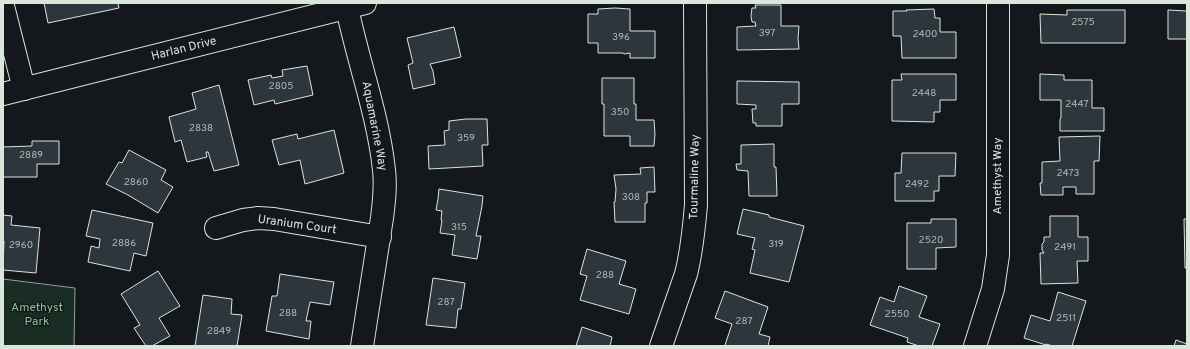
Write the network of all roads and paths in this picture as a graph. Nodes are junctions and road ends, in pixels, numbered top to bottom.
1 (695, 3) edge
2 (998, 3) edge
3 (353, 4) edge
4 (3, 6) edge
5 (13, 92) edge
6 (216, 228) dead end
7 (380, 238) junction
8 (362, 346) edge
9 (661, 346) edge
10 (975, 346) edge

1 - 9 street, Tourmaline Way
2 - 10 street, Amethyst Way
3 - 5 street, Harlan Drive
3 - 7 street, Aquamarine Way
4 - 5 street
6 - 7 street, Uranium Court
7 - 8 street, Aquamarine Way

